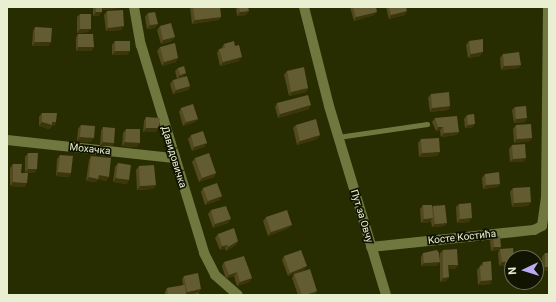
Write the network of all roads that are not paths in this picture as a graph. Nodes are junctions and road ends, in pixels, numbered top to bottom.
1 (134, 7) edge
2 (304, 7) edge
3 (548, 7) edge
4 (548, 71) edge
5 (548, 110) edge
6 (427, 124) dead end
7 (338, 137) junction
8 (7, 140) edge
9 (548, 155) edge
10 (174, 158) junction
11 (546, 229) edge
12 (371, 247) junction
13 (238, 295) edge
14 (386, 295) edge

1 - 10 street, Давидовичка
2 - 7 street, Пут за Овчу
3 - 4 street
4 - 5 street
5 - 9 street
6 - 7 lane
7 - 12 street, Пут за Овчу
8 - 10 street, Мохачка
9 - 11 street
10 - 13 street, Давидовичка
11 - 12 street, Косте Костића
12 - 14 street, Пут за Овчу

